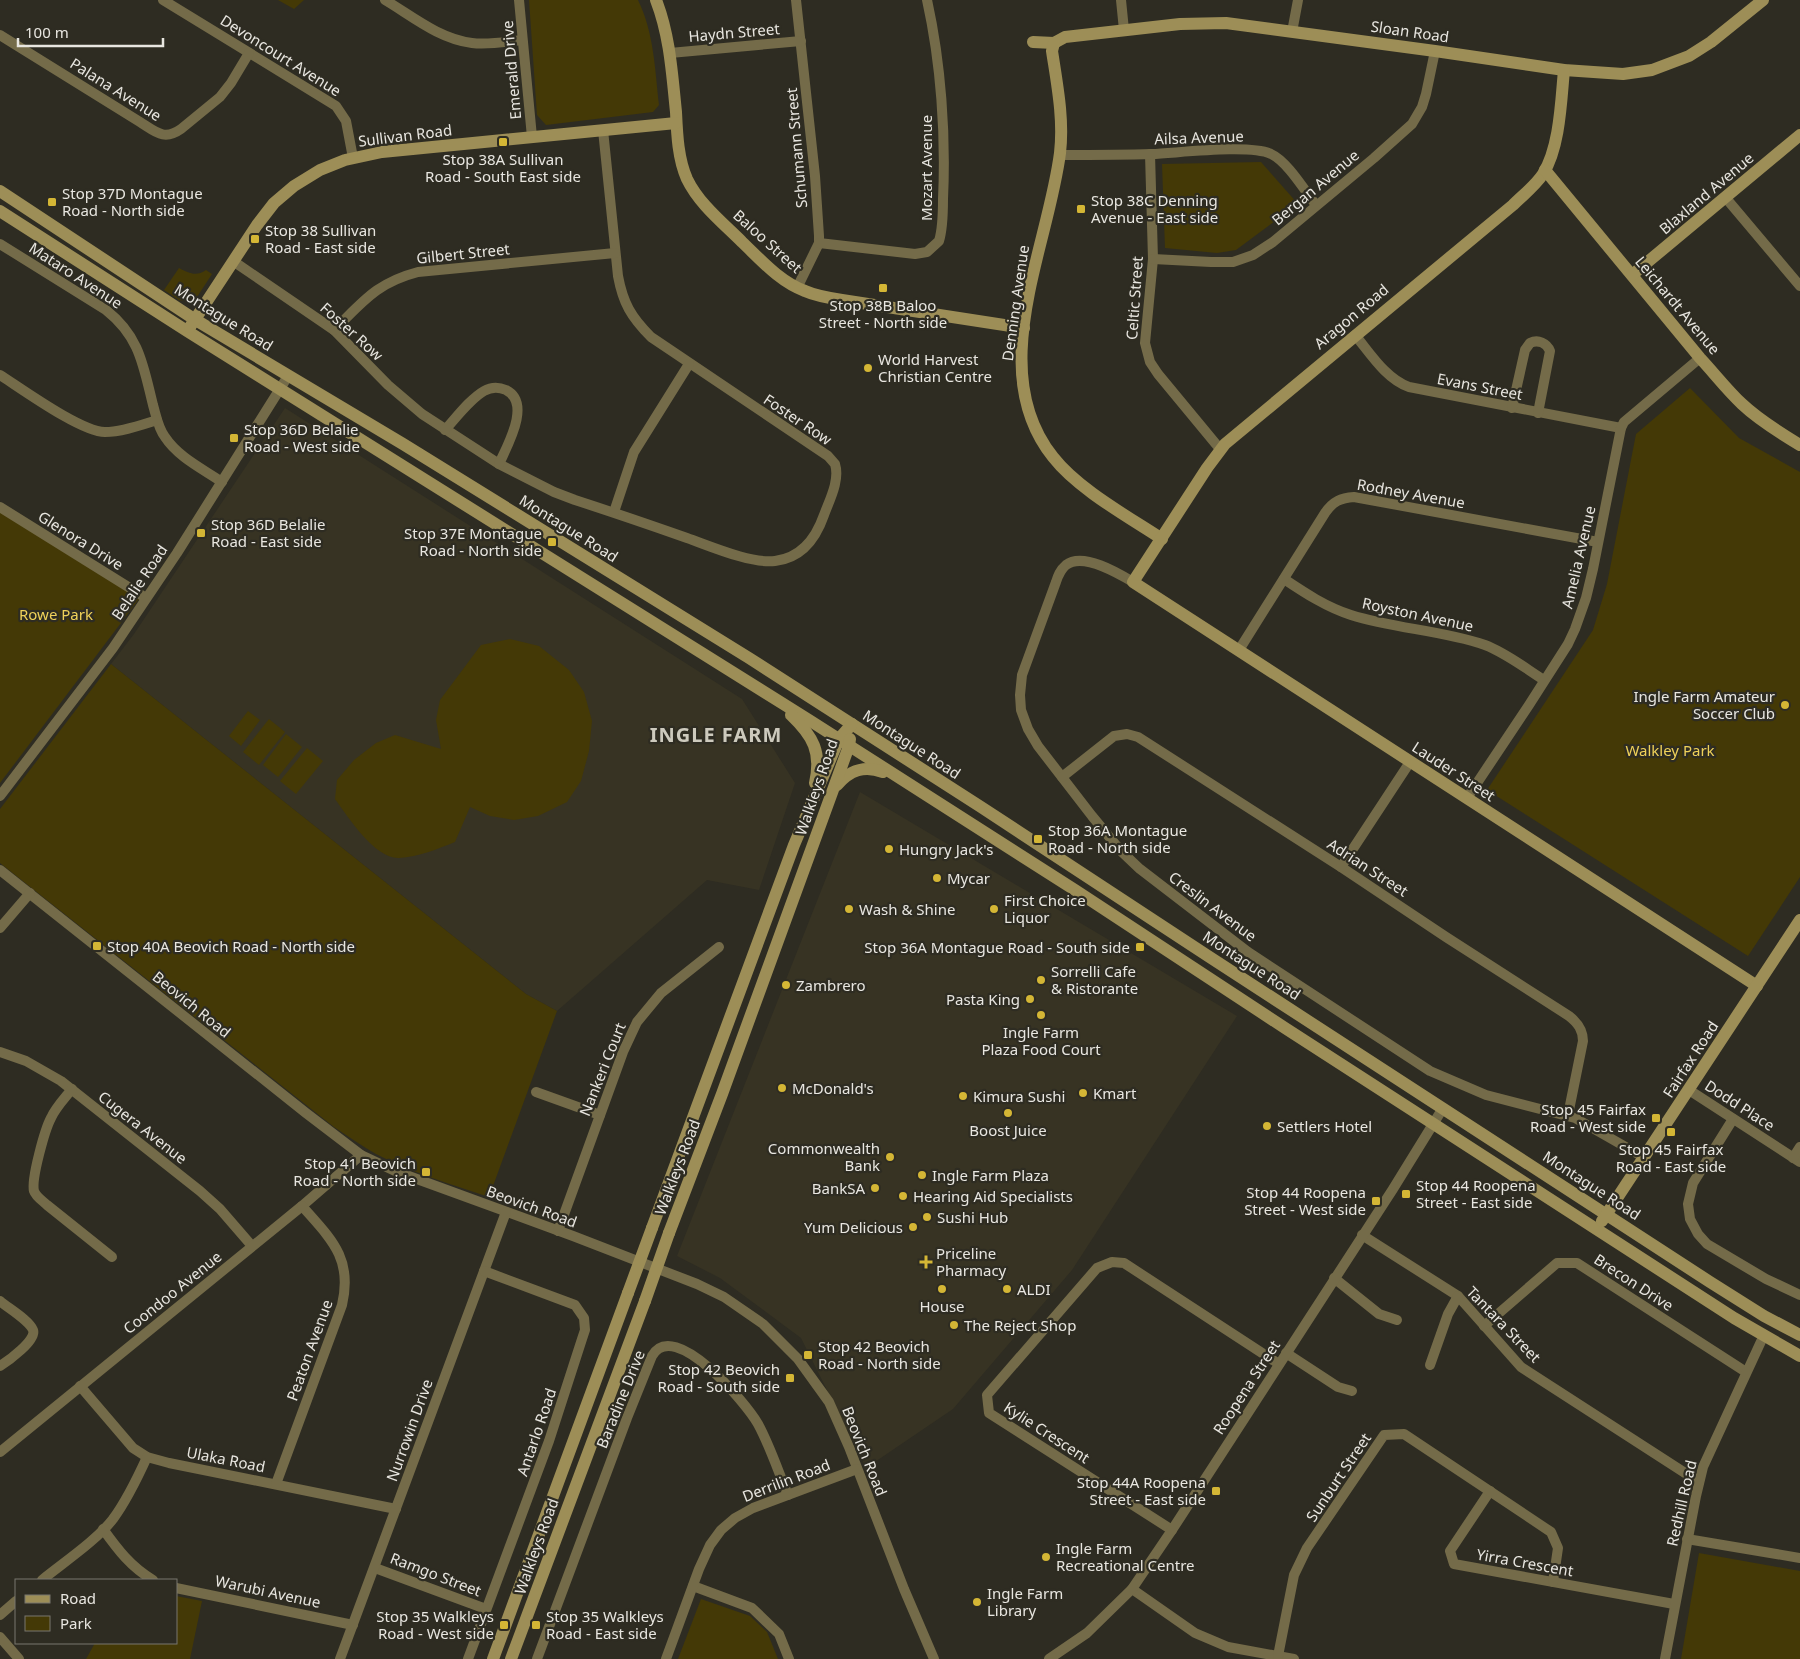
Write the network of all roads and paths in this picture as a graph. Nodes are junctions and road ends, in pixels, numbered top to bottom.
1 (163, 0) edge
2 (385, 0) edge
3 (519, 0) edge
4 (656, 0) edge
5 (796, 0) edge
6 (927, 0) edge
7 (1120, 0) edge
8 (1298, 0) edge
9 (1763, 0) edge
10 (1124, 30) junction
11 (1292, 32) junction
12 (0, 35) edge
13 (522, 40) junction
14 (801, 41) junction
15 (1033, 42) dead end
16 (1054, 43) junction
17 (1435, 51) junction
18 (249, 53) junction
19 (670, 53) junction
20 (1564, 70) junction
21 (676, 123) junction
22 (603, 130) junction
23 (1800, 135) edge
24 (532, 137) junction
25 (1150, 154) junction
26 (1060, 155) junction
27 (353, 158) junction
28 (1545, 170) junction
29 (0, 191) edge
30 (1725, 197) junction
31 (1316, 205) junction
32 (0, 211) edge
33 (819, 243) junction
34 (0, 244) edge
35 (616, 253) junction
36 (1153, 259) junction
37 (233, 260) junction
38 (1632, 275) junction
39 (1800, 286) edge
40 (797, 288) junction
41 (194, 319) junction
42 (1024, 328) junction
43 (334, 330) junction
44 (187, 331) junction
45 (1355, 335) junction
46 (1700, 358) junction
47 (689, 364) junction
48 (0, 375) edge
49 (288, 376) junction
50 (280, 389) junction
51 (1512, 408) junction
52 (1538, 413) junction
53 (157, 420) junction
54 (1621, 428) junction
55 (445, 430) junction
56 (1800, 445) edge
57 (1220, 449) junction
58 (499, 464) junction
59 (222, 482) junction
60 (0, 507) edge
61 (614, 512) junction
62 (1162, 539) junction
63 (1598, 542) junction
64 (1284, 579) junction
65 (1133, 582) junction
66 (146, 598) junction
67 (1239, 650) junction
68 (1544, 680) junction
69 (775, 698) junction
70 (852, 724) junction
71 (844, 742) junction
72 (1410, 762) junction
73 (1062, 777) junction
74 (910, 784) junction
75 (834, 788) junction
76 (0, 796) edge
77 (1467, 798) junction
78 (809, 810) junction
79 (1341, 867) junction
80 (0, 870) edge
81 (30, 893) junction
82 (1800, 920) edge
83 (0, 928) edge
84 (719, 947) dead end
85 (1757, 986) junction
86 (0, 1052) edge
87 (72, 1089) junction
88 (1690, 1090) junction
89 (536, 1092) dead end
90 (1443, 1108) junction
91 (600, 1115) junction
92 (1568, 1115) junction
93 (1733, 1119) junction
94 (1433, 1123) junction
95 (1800, 1147) edge
96 (361, 1155) junction
97 (1645, 1158) junction
98 (1797, 1160) edge
99 (302, 1206) junction
100 (506, 1212) junction
101 (1607, 1215) junction
102 (1597, 1229) junction
103 (558, 1231) junction
104 (1362, 1235) junction
105 (252, 1246) junction
106 (112, 1257) dead end
107 (484, 1271) junction
108 (1334, 1278) junction
109 (1800, 1295) edge
110 (1458, 1296) junction
111 (0, 1301) edge
112 (1397, 1320) dead end
113 (1772, 1320) junction
114 (1484, 1326) junction
115 (1764, 1335) junction
116 (1800, 1336) edge
117 (1286, 1353) junction
118 (1800, 1356) edge
119 (1279, 1364) junction
120 (1430, 1365) dead end
121 (0, 1366) edge
122 (1746, 1372) junction
123 (80, 1386) junction
124 (1352, 1391) dead end
125 (0, 1452) edge
126 (147, 1457) junction
127 (858, 1469) junction
128 (1699, 1482) junction
129 (276, 1484) junction
130 (1490, 1491) junction
131 (788, 1495) junction
132 (396, 1509) junction
133 (103, 1530) junction
134 (1172, 1530) junction
135 (1687, 1539) junction
136 (1800, 1558) edge
137 (375, 1568) junction
138 (43, 1579) edge
139 (152, 1579) edge
140 (1553, 1582) junction
141 (693, 1586) junction
142 (178, 1588) edge
143 (1132, 1589) junction
144 (15, 1602) edge
145 (1674, 1604) junction
146 (486, 1609) junction
147 (0, 1615) edge
148 (353, 1625) junction
149 (0, 1637) edge
150 (1278, 1656) junction
151 (1056, 1657) edge
152 (19, 1659) edge
153 (340, 1659) edge
154 (468, 1659) edge
155 (493, 1659) edge
156 (511, 1659) edge
157 (537, 1659) edge
158 (666, 1659) edge
159 (789, 1659) edge
160 (934, 1659) edge
161 (1294, 1659) edge
162 (1665, 1659) edge

1 - 18 street, Devoncourt Avenue
2 - 13 street
3 - 13 street, Emerald Drive
4 - 19 main road, Baloo Street
5 - 14 street, Schumann Street
6 - 33 street, Mozart Avenue
7 - 10 street
8 - 11 street
9 - 20 main road, Sloan Road
10 - 11 main road, Sloan Road
10 - 16 main road, Sloan Road
11 - 17 main road, Sloan Road
12 - 18 street, Palana Avenue
13 - 24 street, Emerald Drive
14 - 19 street, Haydn Street
14 - 33 street, Schumann Street
15 - 16 main road, Sloan Road
16 - 26 main road, Denning Avenue
17 - 20 main road, Sloan Road
17 - 31 street, Bergan Avenue
18 - 27 street, Devoncourt Avenue
19 - 21 main road, Baloo Street
20 - 28 main road, Aragon Road
21 - 22 main road, Sullivan Road
21 - 40 main road, Baloo Street
22 - 24 main road, Sullivan Road
22 - 35 street, Foster Row
23 - 30 main road, Blaxland Avenue
24 - 27 main road, Sullivan Road
25 - 26 street, Ailsa Avenue
25 - 31 street, Ailsa Avenue
25 - 36 street, Celtic Street
26 - 42 main road, Denning Avenue
27 - 37 main road, Sullivan Road
28 - 38 main road, Leichardt Avenue
28 - 45 main road, Aragon Road
29 - 41 main road, Montague Road
30 - 38 main road, Blaxland Avenue
30 - 39 street
31 - 36 street, Bergan Avenue
32 - 44 main road, Montague Road
33 - 40 street, Schumann Street
34 - 53 street, Mataro Avenue
35 - 43 street, Gilbert Street
35 - 47 street, Foster Row
36 - 57 street, Celtic Street
37 - 41 main road, Sullivan Road
37 - 43 street, Foster Row
38 - 46 main road, Leichardt Avenue
40 - 42 main road, Baloo Street
41 - 44 main road, Sullivan Road
41 - 49 main road, Montague Road
42 - 62 main road, Denning Avenue
43 - 55 street, Foster Row
44 - 50 main road, Montague Road
45 - 51 street, Evans Street
45 - 57 main road, Aragon Road
46 - 54 street
46 - 56 main road, Leichardt Avenue
47 - 61 street
47 - 61 street, Foster Row
48 - 53 street
49 - 50 street, Belalie Road
49 - 70 main road, Montague Road
50 - 59 street, Belalie Road
50 - 69 main road, Montague Road
51 - 52 street, Evans Street
51 - 52 street
52 - 54 street, Evans Street
53 - 59 street, Mataro Avenue
54 - 63 street, Amelia Avenue
55 - 58 street, Foster Row
55 - 58 street
57 - 62 main road, Aragon Road
58 - 61 street, Foster Row
59 - 66 street, Belalie Road
60 - 66 street, Glenora Drive
62 - 65 main road, Aragon Road
63 - 64 street, Rodney Avenue
63 - 68 street, Amelia Avenue
64 - 67 street, Rodney Avenue
64 - 68 street, Royston Avenue
65 - 67 main road, Lauder Street
65 - 73 street, Creslin Avenue
66 - 76 street, Belalie Road
67 - 72 main road, Lauder Street
68 - 77 street, Amelia Avenue
69 - 71 main road, Montague Road
69 - 78 main road
70 - 71 main road, Walkleys Road
70 - 90 main road, Montague Road
71 - 74 main road, Montague Road
71 - 75 main road, Walkleys Road
71 - 78 main road, Walkleys Road
72 - 77 main road, Lauder Street
72 - 79 street
73 - 79 street, Adrian Street
73 - 92 street, Creslin Avenue
74 - 75 main road
74 - 94 main road, Montague Road
75 - 156 main road, Walkleys Road, bridge
77 - 85 main road, Lauder Street
78 - 155 main road, Walkleys Road, bridge
79 - 92 street, Adrian Street
80 - 81 street, Beovich Road
81 - 83 street
81 - 96 street, Beovich Road
82 - 85 main road, Fairfax Road
84 - 91 street, Nankeri Court
85 - 88 main road, Fairfax Road
86 - 87 street, Cugera Avenue
87 - 105 street, Cugera Avenue
87 - 106 street
88 - 93 street, Dodd Place
88 - 97 main road, Fairfax Road
89 - 91 street
90 - 94 street, Roopena Street
90 - 101 main road, Montague Road
91 - 103 street, Nankeri Court
92 - 97 street, Creslin Avenue
93 - 98 street, Dodd Place
93 - 109 street
94 - 102 main road, Montague Road
94 - 104 street, Roopena Street
95 - 98 street
96 - 99 street, Coondoo Avenue
96 - 100 street, Beovich Road
97 - 101 main road, Fairfax Road
99 - 105 street, Coondoo Avenue
99 - 129 street, Peaton Avenue
100 - 103 street, Beovich Road
100 - 107 street, Nurrowin Drive
101 - 102 main road, Fairfax Road
101 - 113 main road, Montague Road
102 - 115 main road, Montague Road
103 - 127 street, Beovich Road
104 - 108 street, Roopena Street
104 - 110 street, Tantara Street
105 - 123 street, Coondoo Avenue
107 - 132 street, Nurrowin Drive
107 - 146 street, Antarlo Road
108 - 112 street
108 - 117 street, Roopena Street
110 - 114 street, Tantara Street
110 - 120 street
111 - 121 street
113 - 115 main road
113 - 116 main road, Montague Road
114 - 122 street, Brecon Drive
114 - 128 street, Tantara Street
115 - 118 main road, Montague Road
115 - 122 street, Redhill Road
117 - 119 street, Roopena Street
117 - 124 street
119 - 134 street, Roopena Street
119 - 134 street, Kylie Crescent
122 - 128 street, Redhill Road
123 - 125 street, Coondoo Avenue
123 - 126 street, Ulaka Road
126 - 129 street, Ulaka Road
126 - 133 street
127 - 131 street, Derrilin Road
127 - 160 street, Beovich Road
128 - 135 street, Redhill Road
129 - 132 street, Ulaka Road
130 - 140 street, Sunburt Street
130 - 140 street, Yirra Crescent
130 - 150 street, Sunburt Street
131 - 141 street, Derrilin Road
131 - 157 street, Baradine Drive
132 - 137 street, Nurrowin Drive
133 - 138 street
133 - 139 street
134 - 143 street, Roopena Street
135 - 136 street
135 - 145 street, Redhill Road
137 - 146 street, Ramgo Street
137 - 148 street, Nurrowin Drive
140 - 145 street, Yirra Crescent
141 - 158 street, Derrilin Road
141 - 159 street
142 - 148 street, Warubi Avenue
143 - 150 street
143 - 151 street, Roopena Street
144 - 147 street
145 - 162 street, Redhill Road
146 - 154 street, Antarlo Road
148 - 153 street, Nurrowin Drive
149 - 152 street
150 - 161 street

